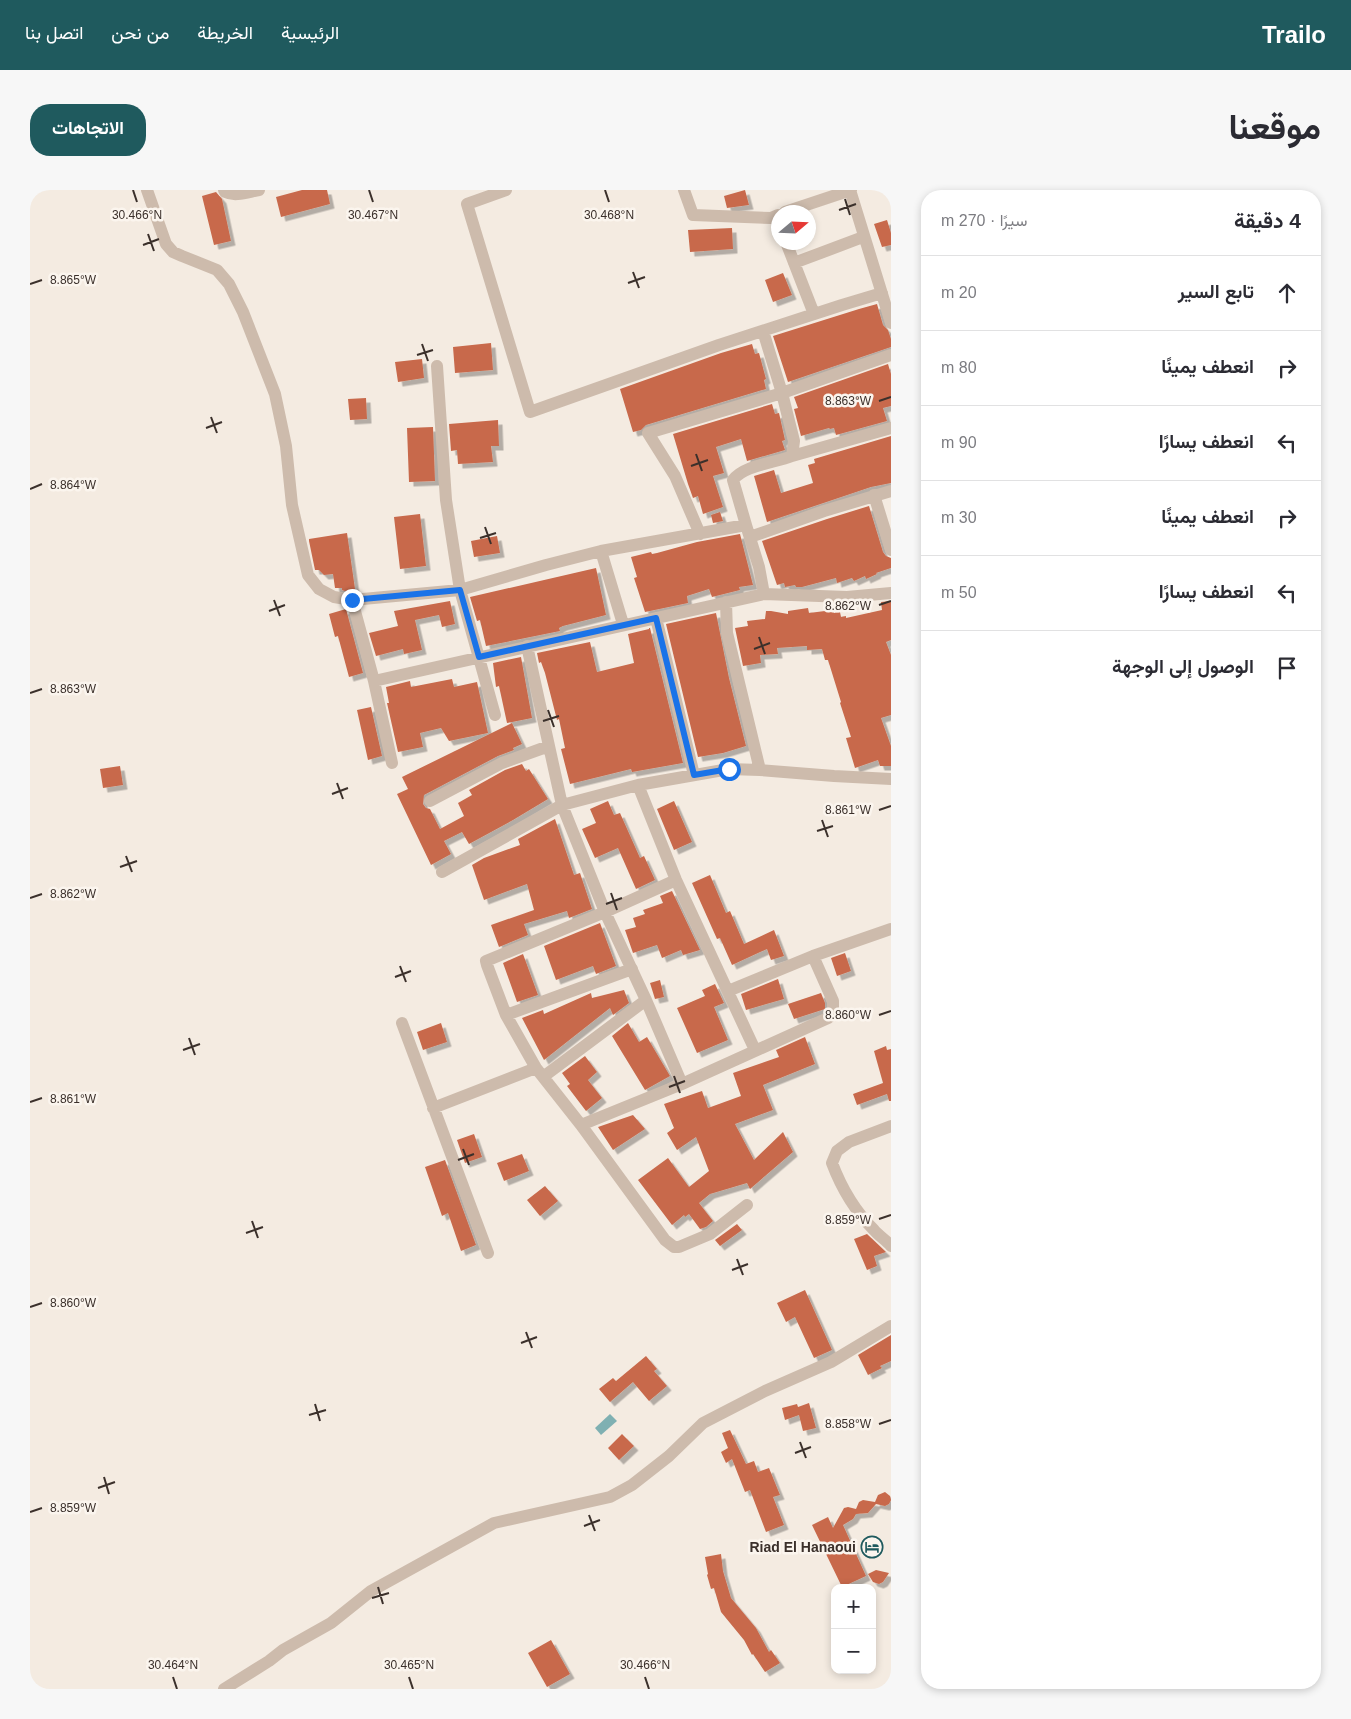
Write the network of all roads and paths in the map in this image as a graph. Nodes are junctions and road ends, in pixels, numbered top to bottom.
1 (146, 190) edge
2 (224, 190) edge
3 (259, 190) edge
4 (506, 190) edge
5 (684, 190) edge
6 (850, 190) edge
7 (810, 205) edge
8 (771, 218) edge
9 (863, 237) junction
10 (789, 250) edge
11 (794, 263) junction
12 (882, 293) junction
13 (814, 314) junction
14 (891, 324) edge
15 (763, 331) junction
16 (891, 355) edge
17 (437, 366) dead end
18 (782, 393) junction
19 (891, 428) edge
20 (792, 456) junction
21 (891, 490) edge
22 (874, 495) junction
23 (748, 531) junction
24 (700, 534) junction
25 (891, 550) edge
26 (602, 551) junction
27 (460, 590) junction
28 (764, 594) junction
29 (891, 594) edge
30 (352, 600) junction
31 (726, 602) junction
32 (656, 618) junction
33 (623, 624) junction
34 (527, 646) junction
35 (479, 657) junction
36 (374, 681) junction
37 (495, 715) dead end
38 (549, 746) junction
39 (392, 762) dead end
40 (760, 770) junction
41 (694, 775) junction
42 (891, 779) edge
43 (638, 785) junction
44 (430, 801) dead end
45 (562, 805) junction
46 (442, 872) dead end
47 (676, 880) junction
48 (604, 912) junction
49 (891, 928) edge
50 (813, 956) junction
51 (632, 969) junction
52 (728, 991) junction
53 (646, 1000) junction
54 (506, 1016) junction
55 (402, 1023) dead end
56 (755, 1050) junction
57 (539, 1072) junction
58 (682, 1084) junction
59 (433, 1108) junction
60 (581, 1125) junction
61 (891, 1126) edge
62 (747, 1205) dead end
63 (891, 1246) edge
64 (488, 1253) dead end
65 (891, 1326) edge
66 (224, 1689) edge

1 - 30 street
2 - 3 street
4 - 15 street
5 - 8 street
6 - 7 street
6 - 9 street
9 - 11 street
9 - 12 street
10 - 11 street
11 - 13 street
12 - 13 street
12 - 14 street
13 - 15 street
15 - 18 street
16 - 18 street
17 - 27 street
18 - 20 street
18 - 24 street
19 - 20 street
20 - 23 street
21 - 22 street
22 - 23 street
22 - 25 street
23 - 24 street
23 - 28 street
24 - 26 street
26 - 27 street
26 - 33 street
27 - 30 street
27 - 35 street
28 - 29 street
28 - 31 street
30 - 36 street
31 - 32 street
31 - 40 street
32 - 33 street
32 - 41 street
33 - 34 street
34 - 35 street
34 - 38 street
35 - 36 street
35 - 37 street
36 - 39 street
38 - 44 street
38 - 45 street
40 - 41 street
40 - 42 street
41 - 43 street
43 - 45 street
43 - 47 street
45 - 46 street
45 - 48 street
47 - 48 street
47 - 52 street
48 - 51 street
48 - 54 street
49 - 50 street
50 - 52 street
50 - 56 street
51 - 53 street
51 - 54 street
52 - 56 street
53 - 57 street
53 - 58 street
54 - 57 street
55 - 59 street
56 - 58 street
57 - 59 street
57 - 60 street
58 - 60 street
59 - 64 street
60 - 62 street
61 - 63 street
65 - 66 street

